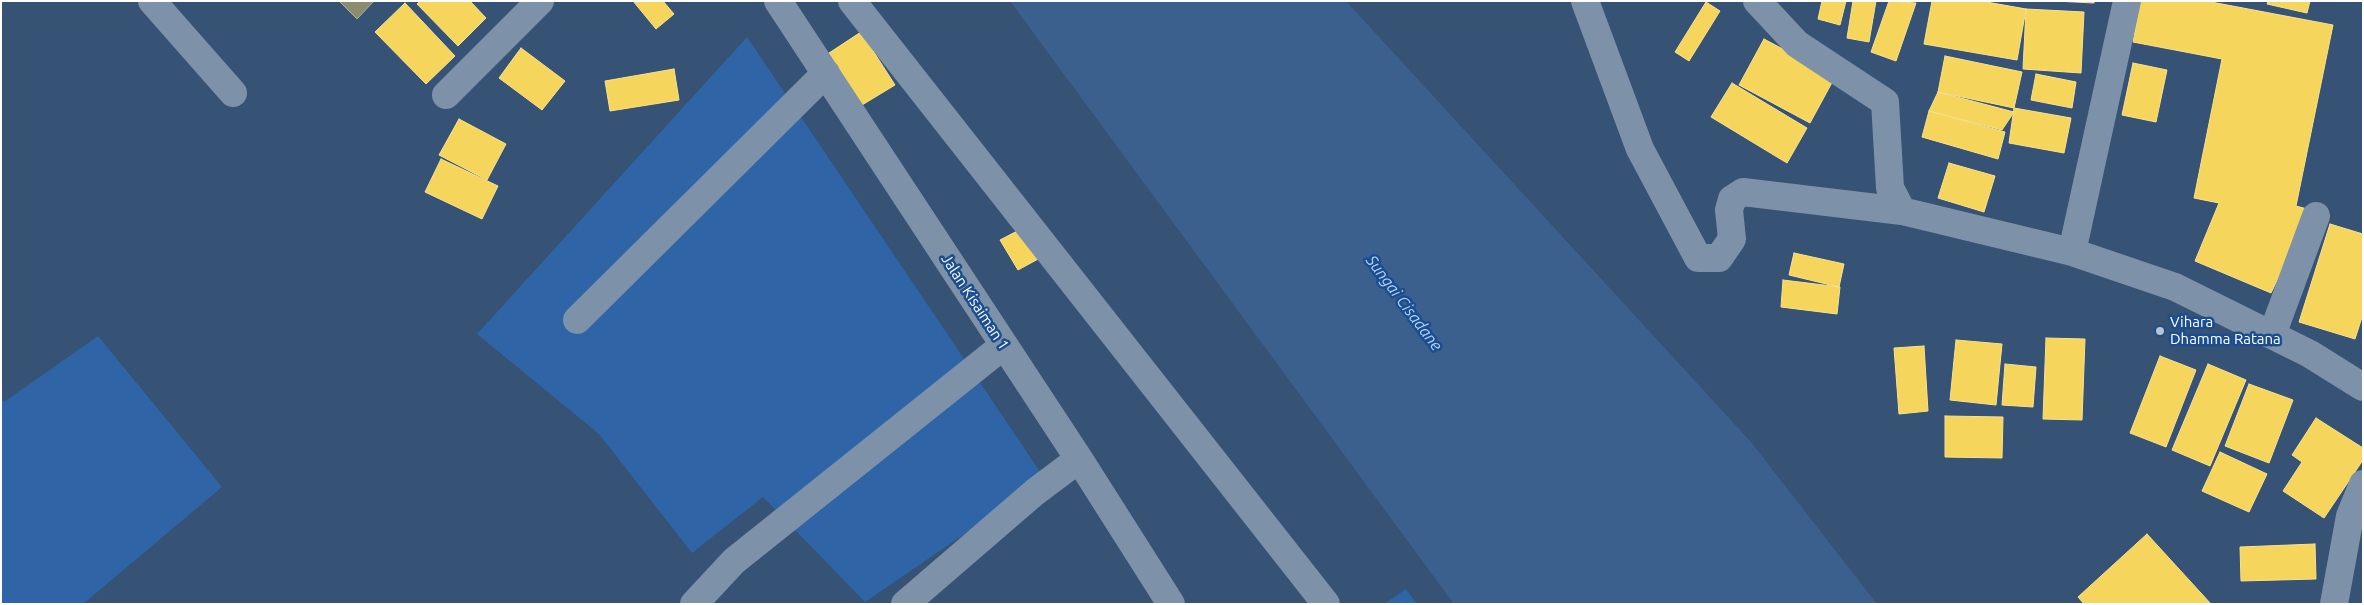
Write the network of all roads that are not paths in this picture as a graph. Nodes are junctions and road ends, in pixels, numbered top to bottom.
1 (152, 1) edge
2 (540, 1) edge
3 (778, 1) edge
4 (852, 1) edge
5 (1585, 1) edge
6 (1757, 1) edge
7 (2127, 1) edge
8 (826, 73) junction
9 (233, 93) dead end
10 (446, 95) dead end
11 (1902, 211) junction
12 (2316, 216) dead end
13 (2072, 252) junction
14 (576, 320) dead end
15 (2272, 335) junction
16 (1004, 346) junction
17 (2363, 388) edge
18 (1079, 459) junction
19 (2363, 484) edge
20 (694, 604) edge
21 (905, 604) edge
22 (1171, 604) edge
23 (1326, 604) edge
24 (2334, 604) edge

1 - 9 street
2 - 10 street
3 - 8 street, Jalan Kisaiman 1
4 - 23 street
5 - 11 street
6 - 11 street
7 - 13 street
8 - 14 street
8 - 16 street, Jalan Kisaiman 1
11 - 13 street
12 - 15 street
13 - 15 street
15 - 17 street
16 - 18 street, Jalan Kisaiman 1
16 - 20 street
18 - 21 street
18 - 22 street, Jalan Kisaiman 1
19 - 24 street

